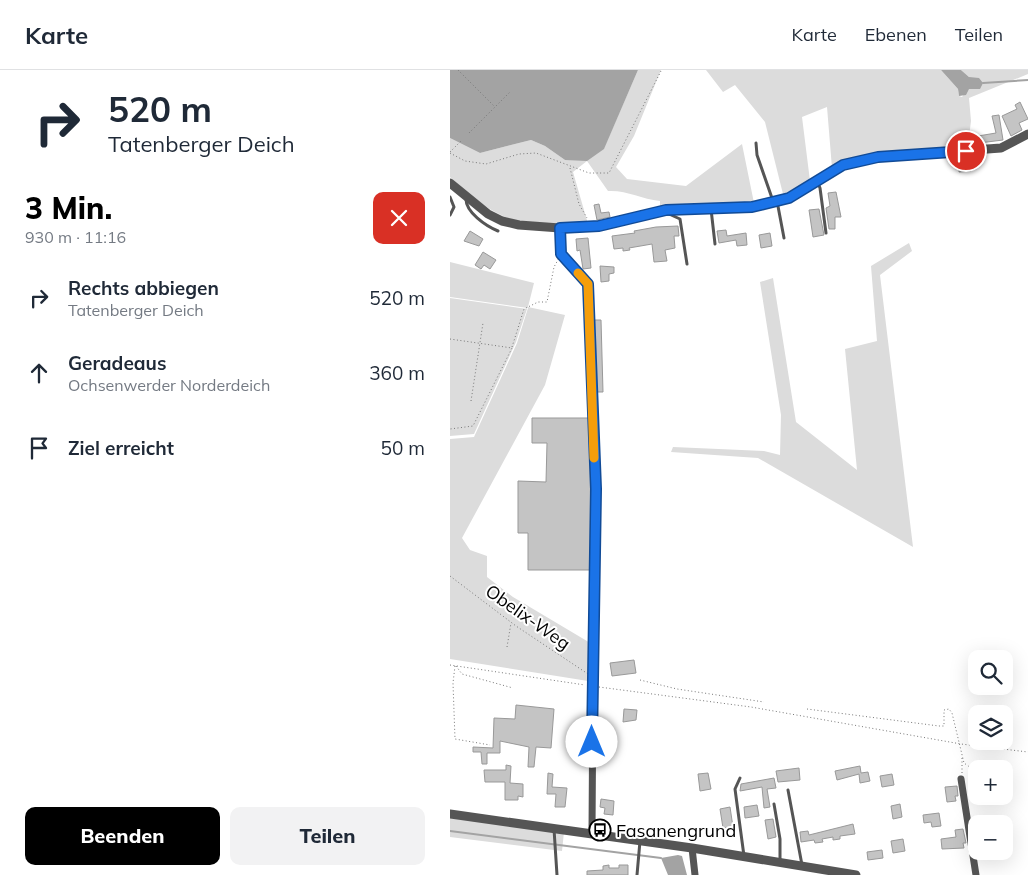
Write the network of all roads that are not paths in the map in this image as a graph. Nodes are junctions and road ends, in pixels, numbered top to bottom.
1 (1028, 134) edge
2 (756, 143) dead end
3 (816, 181) junction
4 (450, 183) edge
5 (450, 196) edge
6 (466, 197) junction
7 (775, 201) junction
8 (710, 208) junction
9 (666, 210) junction
10 (450, 215) edge
11 (560, 228) junction
12 (498, 231) dead end
13 (826, 232) dead end
14 (784, 238) dead end
15 (715, 244) dead end
16 (687, 264) dead end
17 (593, 677) joint
18 (740, 778) dead end
19 (961, 779) road end
20 (788, 790) dead end
21 (774, 804) dead end
22 (450, 814) edge
23 (554, 828) junction
24 (592, 834) junction
25 (640, 840) junction
26 (692, 848) junction
27 (744, 856) junction
28 (780, 862) junction
29 (802, 866) junction
30 (826, 873) edge
31 (556, 875) edge
32 (636, 875) edge
33 (695, 875) edge
34 (856, 875) edge
35 (976, 875) edge

1 - 3 street
2 - 7 lane
3 - 7 street
3 - 13 lane
4 - 6 street
5 - 10 lane
6 - 11 street
6 - 12 lane
7 - 8 street
7 - 14 lane
8 - 9 street
8 - 15 lane
9 - 11 street
9 - 16 lane
11 - 17 lane
17 - 24 street
18 - 27 lane
19 - 35 street
20 - 29 lane
21 - 28 lane
22 - 23 street
23 - 24 street
23 - 31 lane
24 - 25 street
25 - 26 street
25 - 32 lane
26 - 27 street
26 - 33 street
27 - 28 street
28 - 29 street
29 - 30 street
30 - 34 street

